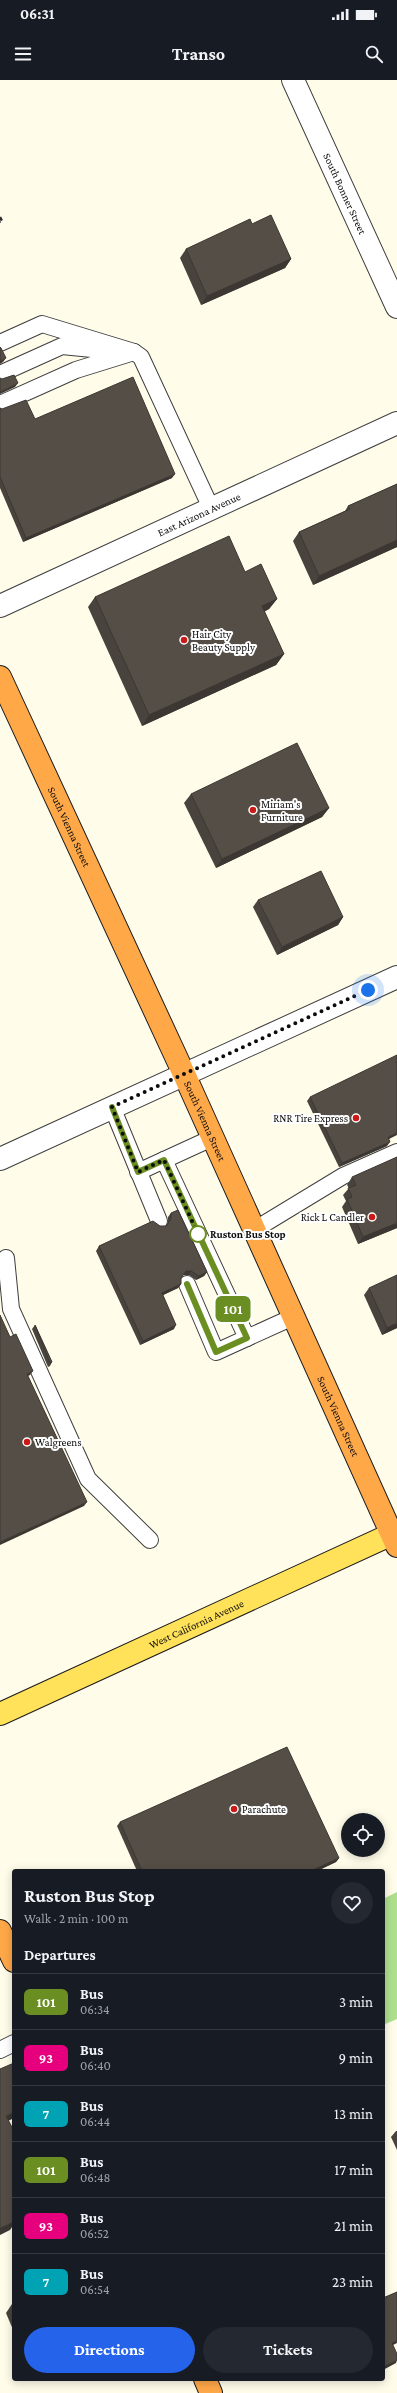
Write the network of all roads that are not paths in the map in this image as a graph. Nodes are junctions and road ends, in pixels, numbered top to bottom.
1 (293, 80) edge
2 (397, 307) edge
3 (0, 343) edge
4 (134, 352) junction
5 (0, 374) edge
6 (0, 404) edge
7 (397, 423) edge
8 (211, 508) junction
9 (0, 606) edge
10 (0, 677) edge
11 (397, 977) edge
12 (184, 1074) junction
13 (112, 1107) junction
14 (212, 1138) junction
15 (397, 1152) edge
16 (0, 1160) edge
17 (164, 1160) junction
18 (138, 1172) junction
19 (159, 1221) dead end
20 (254, 1230) junction
21 (6, 1258) dead end
22 (187, 1284) dead end
23 (293, 1317) junction
24 (247, 1338) junction
25 (150, 1540) dead end
26 (394, 1540) edge
27 (0, 1714) edge
28 (0, 1931) edge
29 (12, 1957) edge
30 (12, 2044) edge
31 (0, 2050) edge
32 (206, 2381) edge
33 (211, 2393) edge

1 - 2 street, South Bonner Street
3 - 4 lane
4 - 5 lane
4 - 6 lane
4 - 8 lane
7 - 8 street, East Arizona Avenue
8 - 9 street, East Arizona Avenue
10 - 12 highway, South Vienna Street
11 - 12 street
12 - 13 street
12 - 14 highway, South Vienna Street
13 - 16 street
13 - 18 lane
14 - 17 lane
14 - 20 highway, South Vienna Street
15 - 20 lane
17 - 18 lane
17 - 24 lane
18 - 19 lane
20 - 23 highway, South Vienna Street
21 - 25 lane
22 - 24 lane
23 - 24 lane
23 - 26 highway, South Vienna Street
26 - 27 main road, West California Avenue
28 - 29 highway
30 - 31 lane
32 - 33 highway

